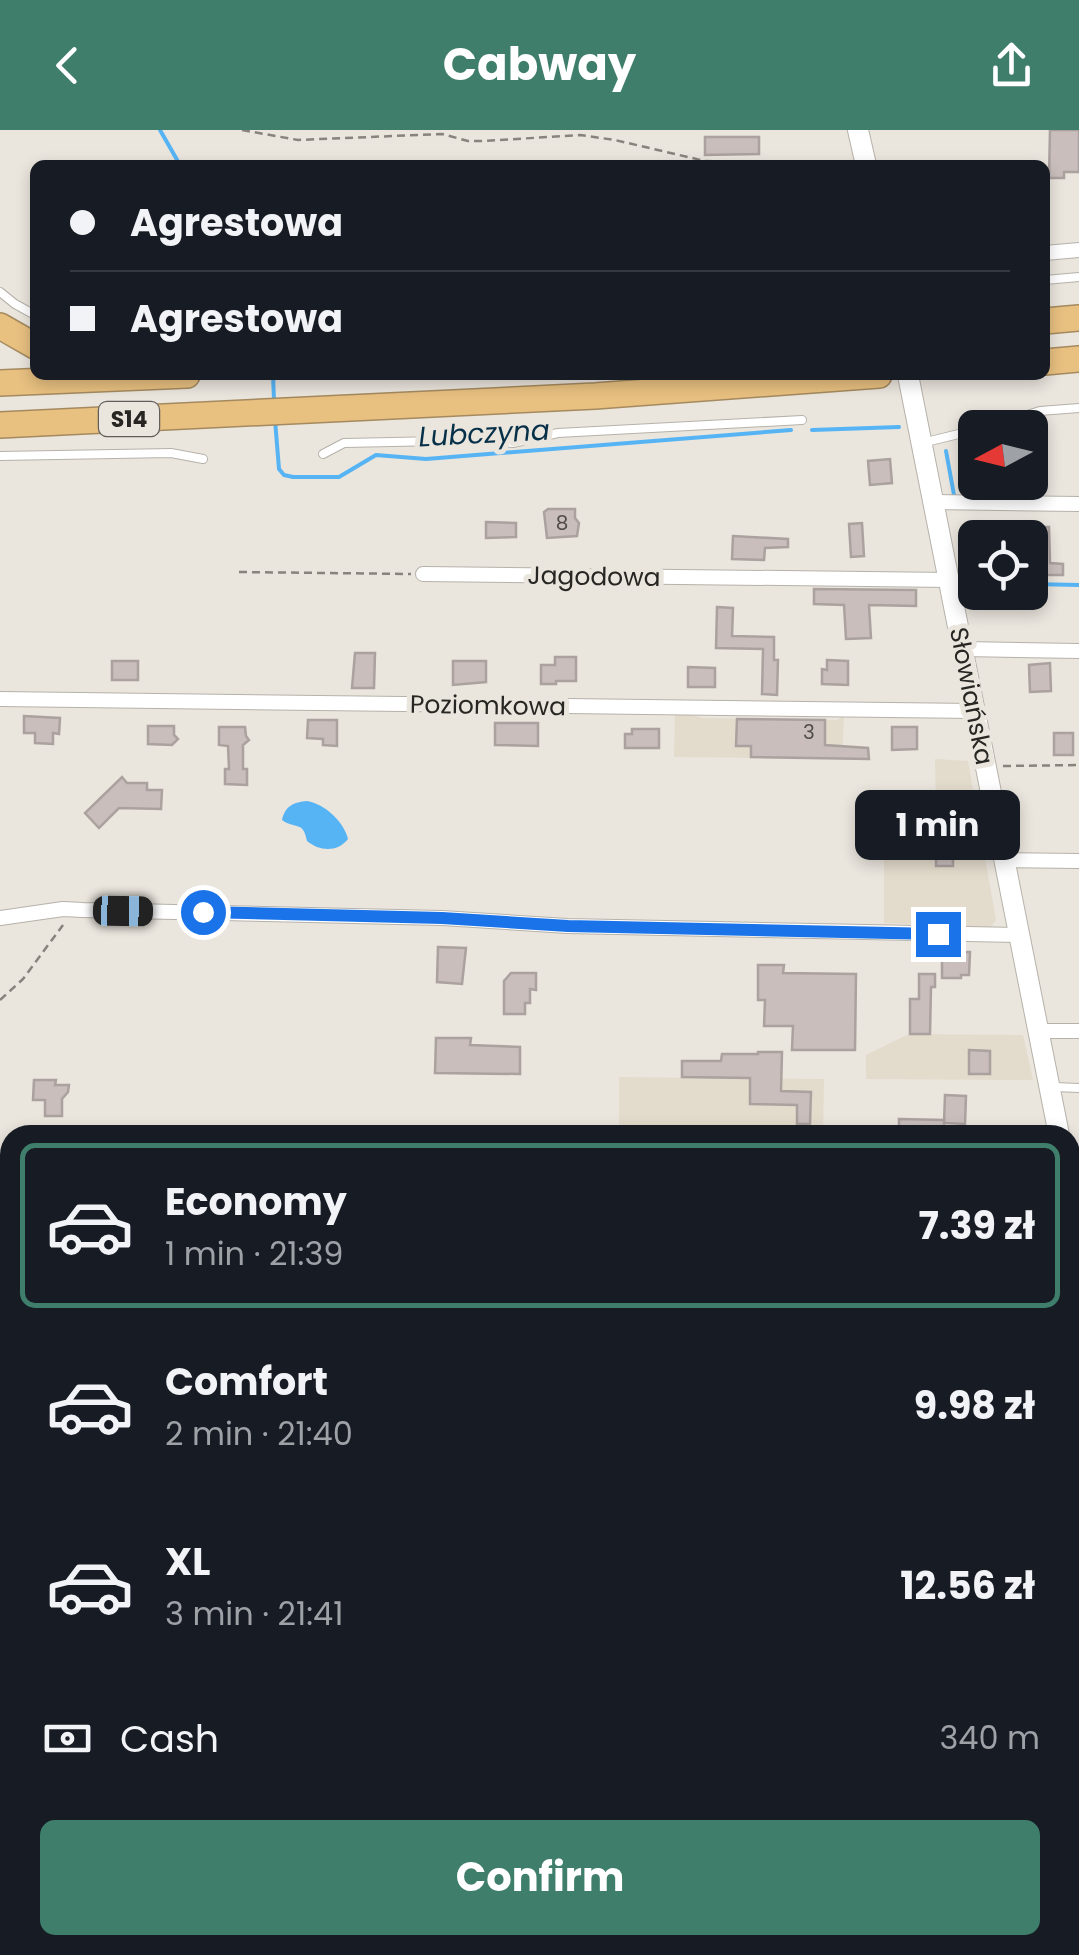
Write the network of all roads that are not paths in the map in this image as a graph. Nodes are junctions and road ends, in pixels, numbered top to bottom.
1 (858, 130) edge
2 (865, 160) edge
3 (1079, 250) edge
4 (1050, 253) edge
5 (1079, 277) edge
6 (1050, 280) edge
7 (0, 292) edge
8 (30, 312) edge
9 (1079, 318) edge
10 (1050, 321) edge
11 (0, 326) edge
12 (30, 343) edge
13 (1079, 359) edge
14 (1050, 362) edge
15 (82, 380) edge
16 (811, 380) edge
17 (909, 380) edge
18 (0, 384) edge
19 (1079, 408) edge
20 (1048, 411) edge
21 (802, 420) dead end
22 (0, 426) edge
23 (958, 434) edge
24 (922, 443) junction
25 (323, 454) dead end
26 (0, 456) edge
27 (203, 459) dead end
28 (934, 502) junction
29 (1079, 504) edge
30 (422, 574) road end
31 (950, 580) junction
32 (963, 650) junction
33 (1079, 651) edge
34 (0, 699) edge
35 (975, 710) junction
36 (1005, 860) junction
37 (1079, 861) edge
38 (0, 918) edge
39 (1019, 935) junction
40 (1038, 1031) junction
41 (1079, 1031) edge
42 (1050, 1088) junction
43 (1079, 1088) edge
44 (1057, 1125) edge

1 - 2 street
3 - 4 street
5 - 6 lane
7 - 8 lane
9 - 10 highway
11 - 12 highway
13 - 14 highway
15 - 18 highway, S14
16 - 22 highway, S14
17 - 24 street, Słowiańska
19 - 20 lane
21 - 25 lane
23 - 24 lane
24 - 28 street, Słowiańska
26 - 27 lane
28 - 29 street
28 - 31 street, Słowiańska
30 - 31 street, Jagodowa
31 - 32 street, Słowiańska
32 - 33 street
32 - 35 street, Słowiańska
34 - 35 street, Poziomkowa
35 - 36 street, Słowiańska
36 - 37 street
36 - 39 street, Słowiańska
38 - 39 street
39 - 40 street, Słowiańska
40 - 41 street
40 - 42 street, Słowiańska
42 - 43 lane
42 - 44 street, Słowiańska

